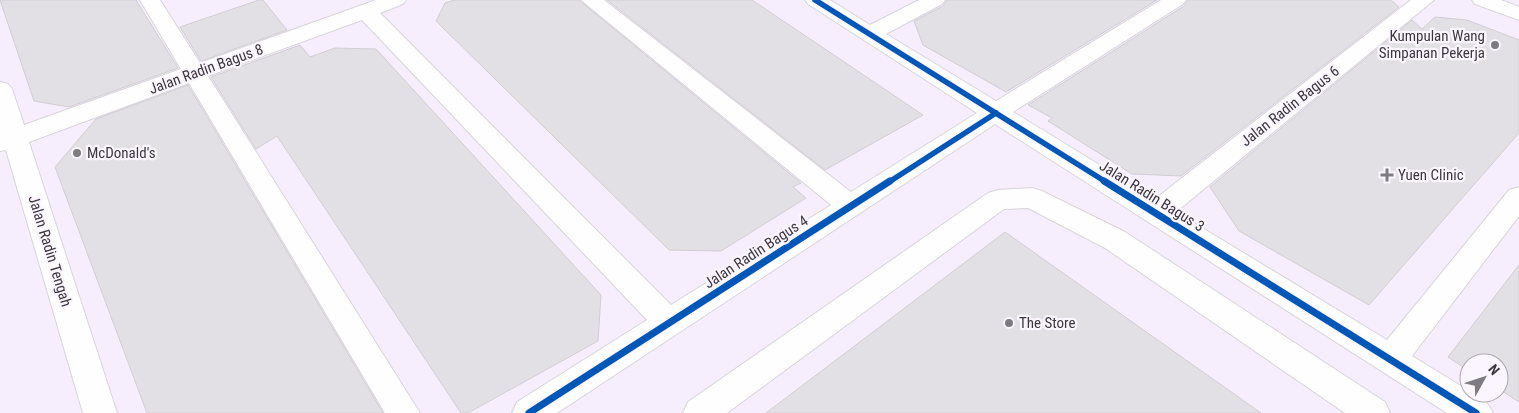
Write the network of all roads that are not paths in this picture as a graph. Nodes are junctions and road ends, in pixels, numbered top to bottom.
1 (150, 0) edge
2 (396, 0) edge
3 (591, 0) edge
4 (815, 0) edge
5 (935, 0) edge
6 (1176, 0) edge
7 (1424, 0) edge
8 (1482, 0) edge
9 (366, 11) junction
10 (1519, 14) edge
11 (869, 34) junction
12 (196, 72) junction
13 (0, 90) edge
14 (996, 113) junction
15 (7, 140) edge
16 (1519, 196) edge
17 (851, 206) junction
18 (1156, 213) junction
19 (669, 323) junction
20 (1390, 360) junction
21 (100, 413) edge
22 (403, 413) edge
23 (529, 413) edge
24 (700, 413) edge
25 (1373, 413) edge
26 (1476, 413) edge

1 - 12 street
2 - 9 street, Jalan Radin Bagus 8
3 - 17 street
4 - 11 street, Jalan Radin Bagus 3
5 - 11 street
6 - 14 street, Jalan Radin Bagus 4
7 - 18 street, Jalan Radin Bagus 6
8 - 10 street
9 - 12 street, Jalan Radin Bagus 8
9 - 19 street
11 - 14 street, Jalan Radin Bagus 3
12 - 15 street, Jalan Radin Bagus 8
12 - 22 street
13 - 15 street, Jalan Radin Tengah
14 - 17 street, Jalan Radin Bagus 4
14 - 18 street, Jalan Radin Bagus 3
15 - 21 street, Jalan Radin Tengah
16 - 20 street
17 - 19 street, Jalan Radin Bagus 4
18 - 20 street, Jalan Radin Bagus 3
19 - 23 street, Jalan Radin Bagus 4
20 - 26 street, Jalan Radin Bagus 3
24 - 25 street

